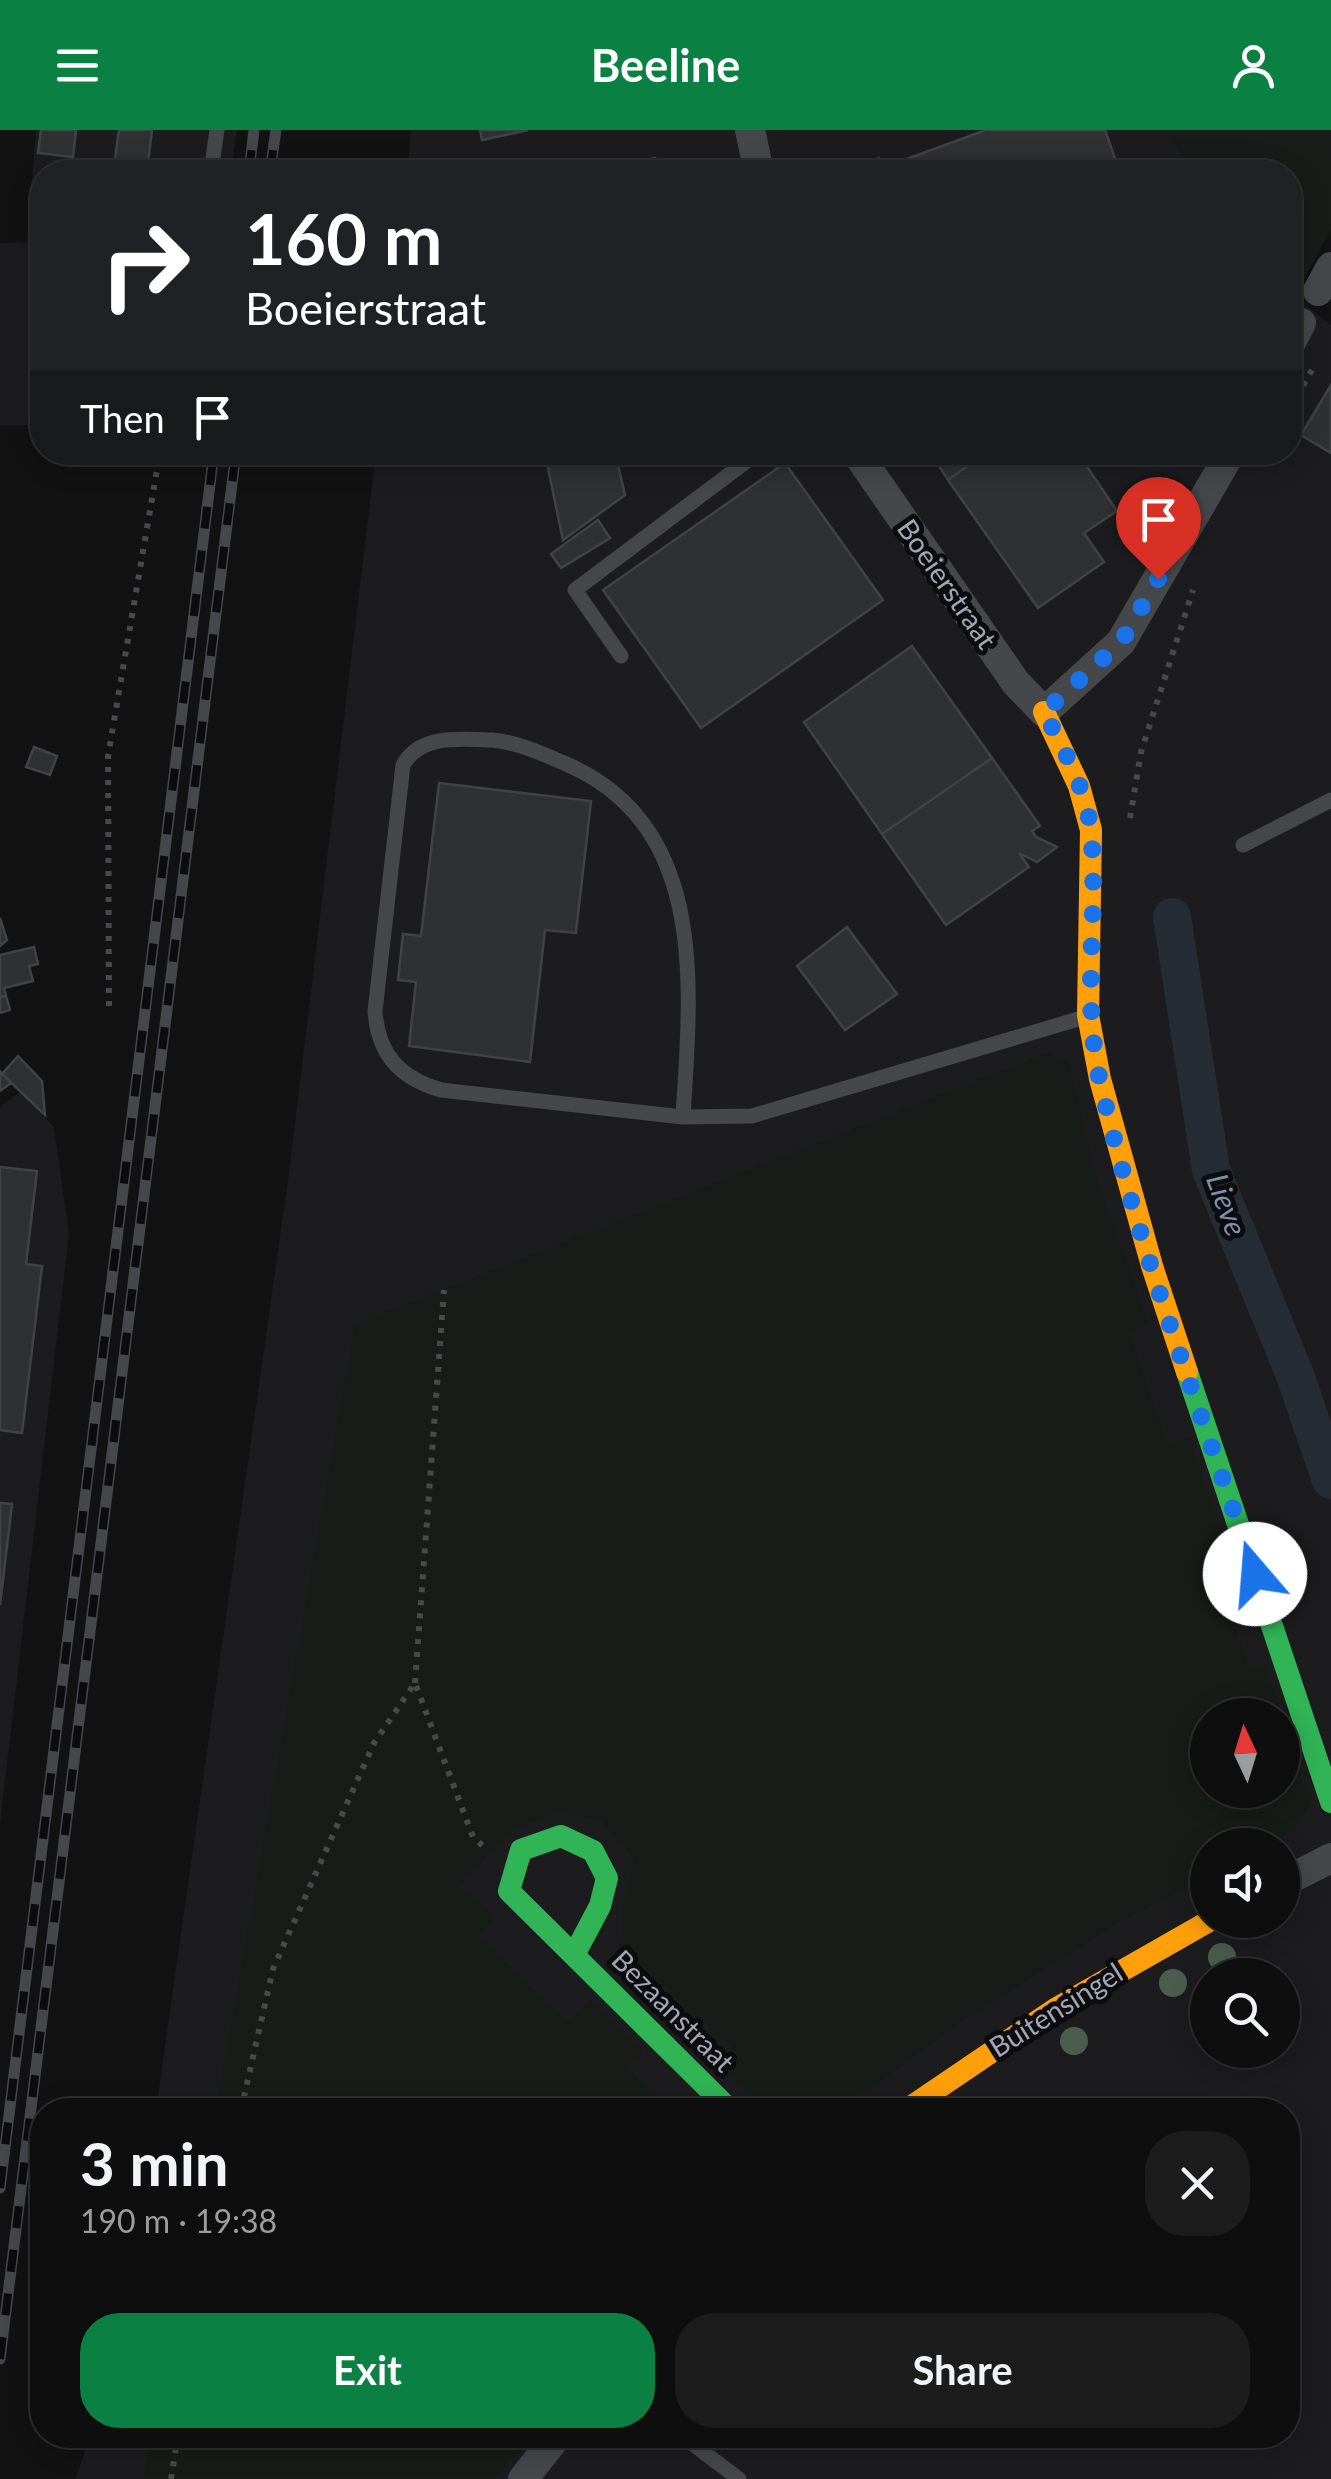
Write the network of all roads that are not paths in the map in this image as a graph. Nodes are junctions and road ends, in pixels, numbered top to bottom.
1 (216, 130) edge
2 (750, 130) edge
3 (212, 160) edge
4 (756, 160) edge
5 (742, 465) edge
6 (865, 465) edge
7 (1223, 465) edge
8 (620, 656) dead end
9 (1044, 712) junction
10 (1331, 800) edge
11 (1242, 845) dead end
12 (1088, 1016) junction
13 (683, 1117) junction
14 (1331, 1802) edge
15 (1331, 1858) edge
16 (1300, 1874) edge
17 (1190, 1931) edge
18 (574, 1955) junction
19 (718, 2098) edge
20 (923, 2098) edge
21 (548, 2448) edge
22 (698, 2448) edge
23 (524, 2479) edge
24 (739, 2479) edge

1 - 3 lane
2 - 4 street
5 - 8 lane
6 - 9 street, Boeierstraat
7 - 9 street
9 - 12 street, Boeierstraat
10 - 11 lane
12 - 13 lane
12 - 14 street, Boeierstraat
13 - 13 lane
15 - 16 street
17 - 20 street, Buitensingel
18 - 18 street, Bezaanstraat
18 - 19 street, Bezaanstraat
21 - 23 street
22 - 24 lane

